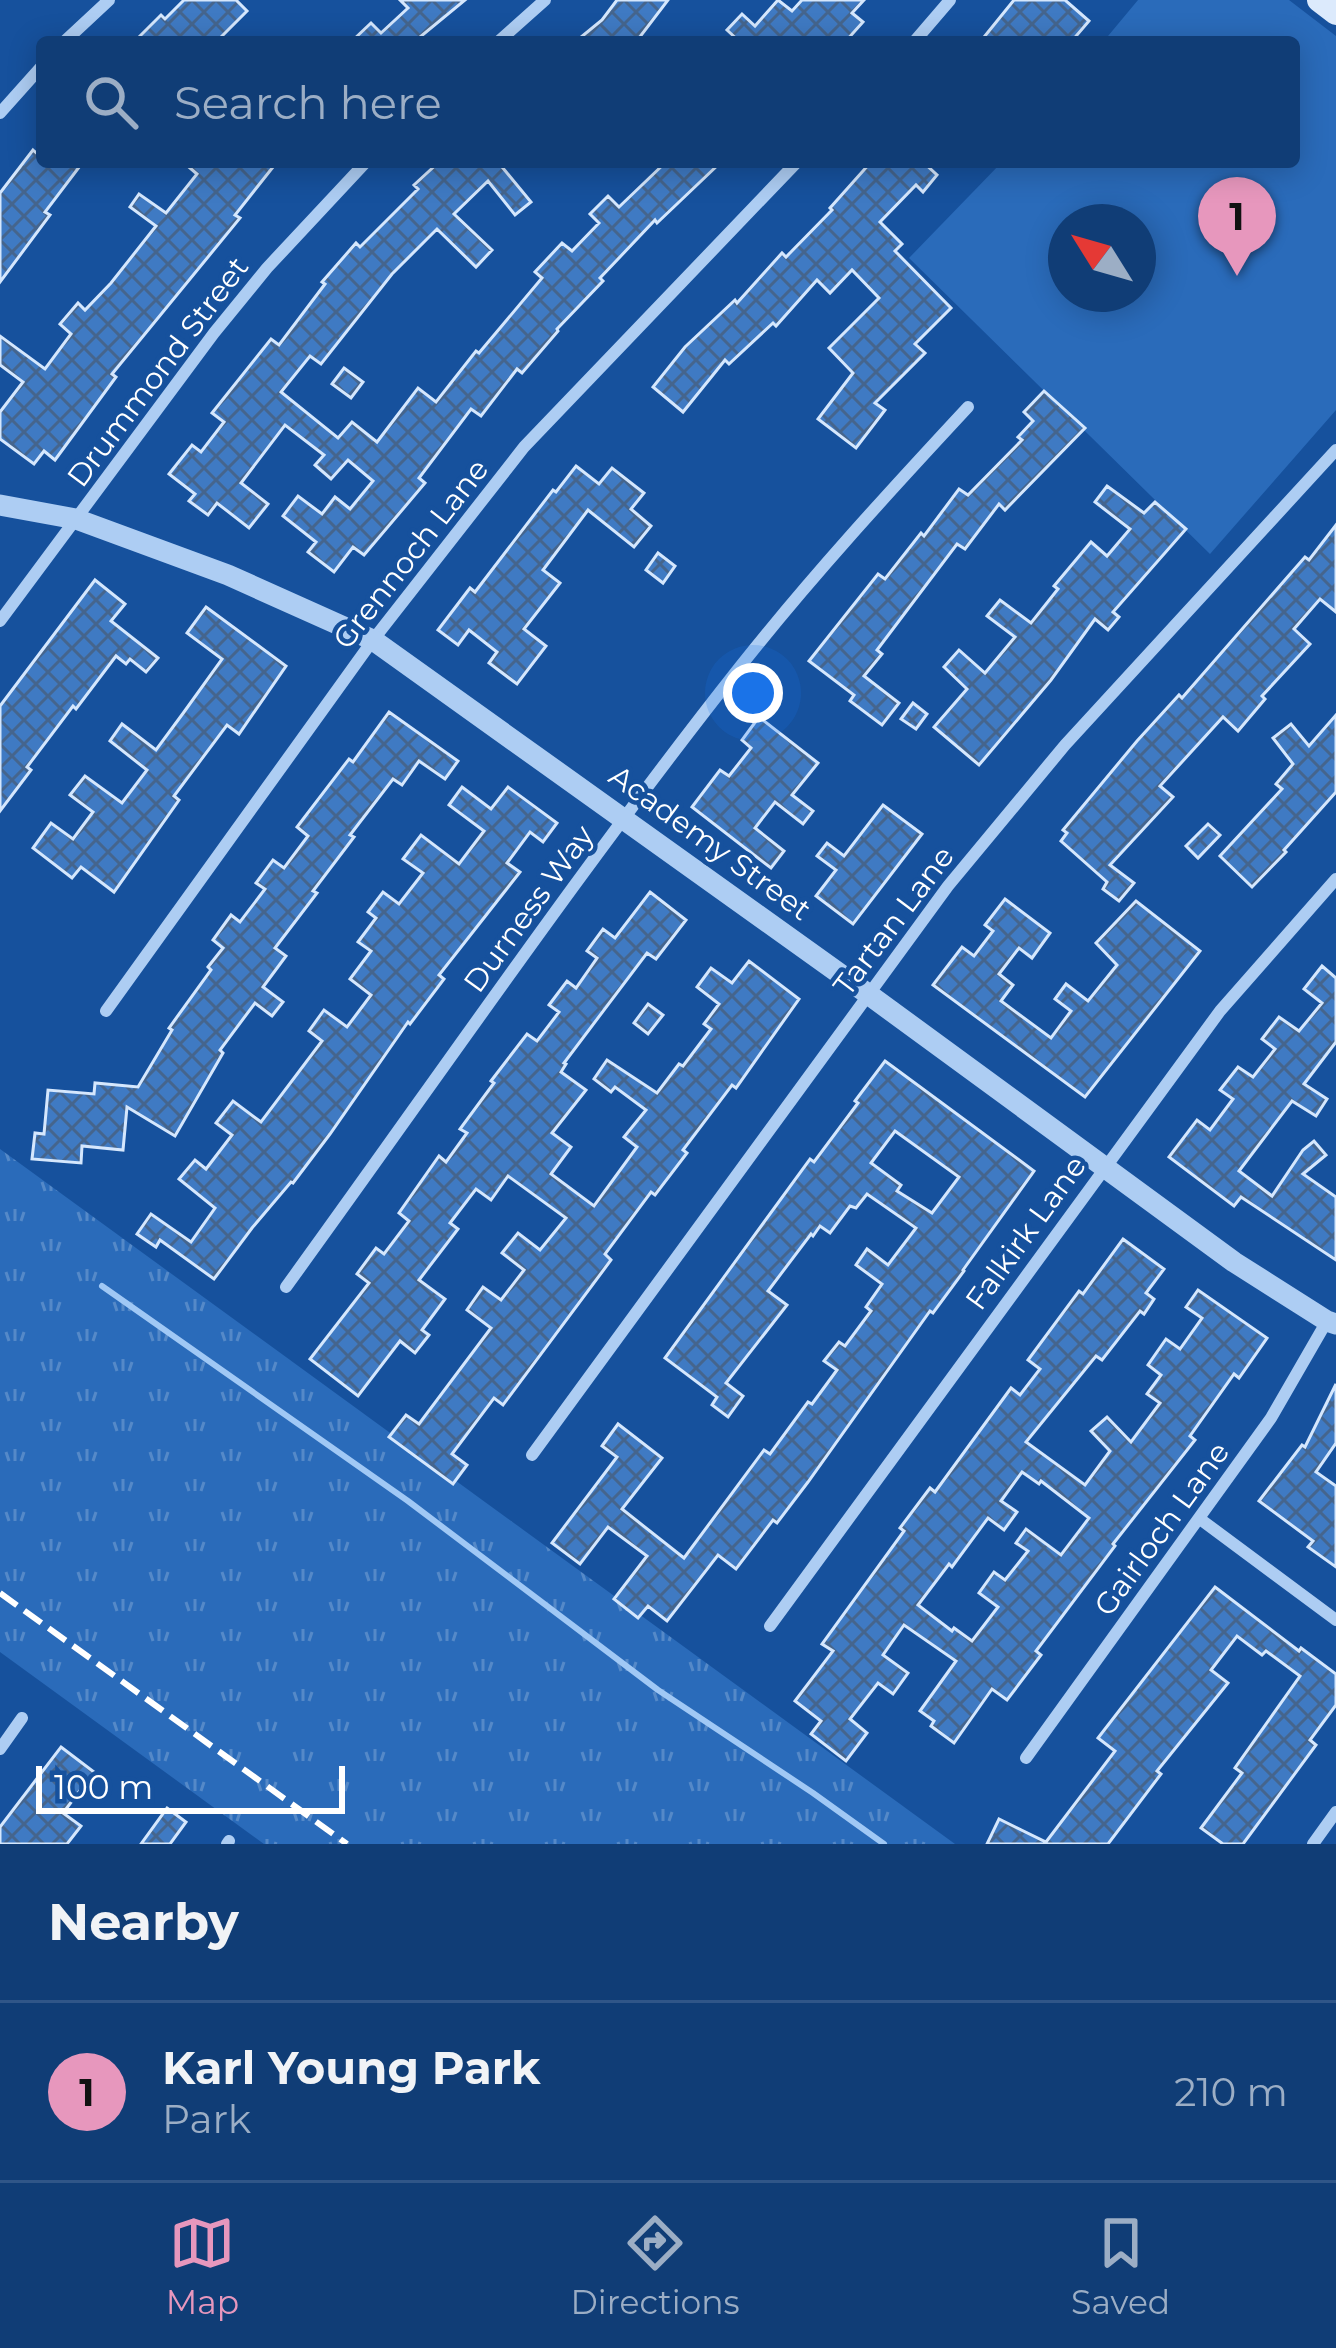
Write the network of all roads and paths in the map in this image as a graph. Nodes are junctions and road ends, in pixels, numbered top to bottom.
1 (109, 0) edge
2 (545, 0) edge
3 (950, 0) edge
4 (70, 36) edge
5 (505, 36) edge
6 (919, 36) edge
7 (36, 74) edge
8 (0, 113) edge
9 (360, 168) edge
10 (791, 168) edge
11 (968, 407) dead end
12 (1336, 450) edge
13 (0, 505) edge
14 (76, 519) junction
15 (0, 621) edge
16 (374, 640) junction
17 (624, 818) junction
18 (1336, 879) edge
19 (868, 994) junction
20 (106, 1011) dead end
21 (1105, 1166) junction
22 (286, 1287) dead end
23 (1331, 1323) edge
24 (532, 1454) dead end
25 (1200, 1519) junction
26 (1336, 1620) edge
27 (770, 1625) dead end
28 (22, 1718) dead end
29 (0, 1749) edge
30 (1026, 1758) dead end
31 (1336, 1812) edge
32 (1313, 1844) edge

1 - 4 street
2 - 5 street
3 - 6 street
7 - 8 street
9 - 14 street, Drummond Street
10 - 16 street, Grennoch Lane
11 - 17 street, Durness Way
12 - 19 street, Tartan Lane
13 - 14 street, Academy Street
14 - 15 street, Drummond Street
14 - 16 street, Academy Street
16 - 17 street, Academy Street
16 - 20 street, Grennoch Lane
17 - 19 street, Academy Street
17 - 22 street, Durness Way
18 - 21 street, Falkirk Lane
19 - 21 street, Academy Street
19 - 24 street, Tartan Lane
21 - 23 street, Academy Street
21 - 27 street, Falkirk Lane
23 - 25 street, Gairloch Lane
25 - 26 street
25 - 30 street, Gairloch Lane
28 - 29 street
31 - 32 street

